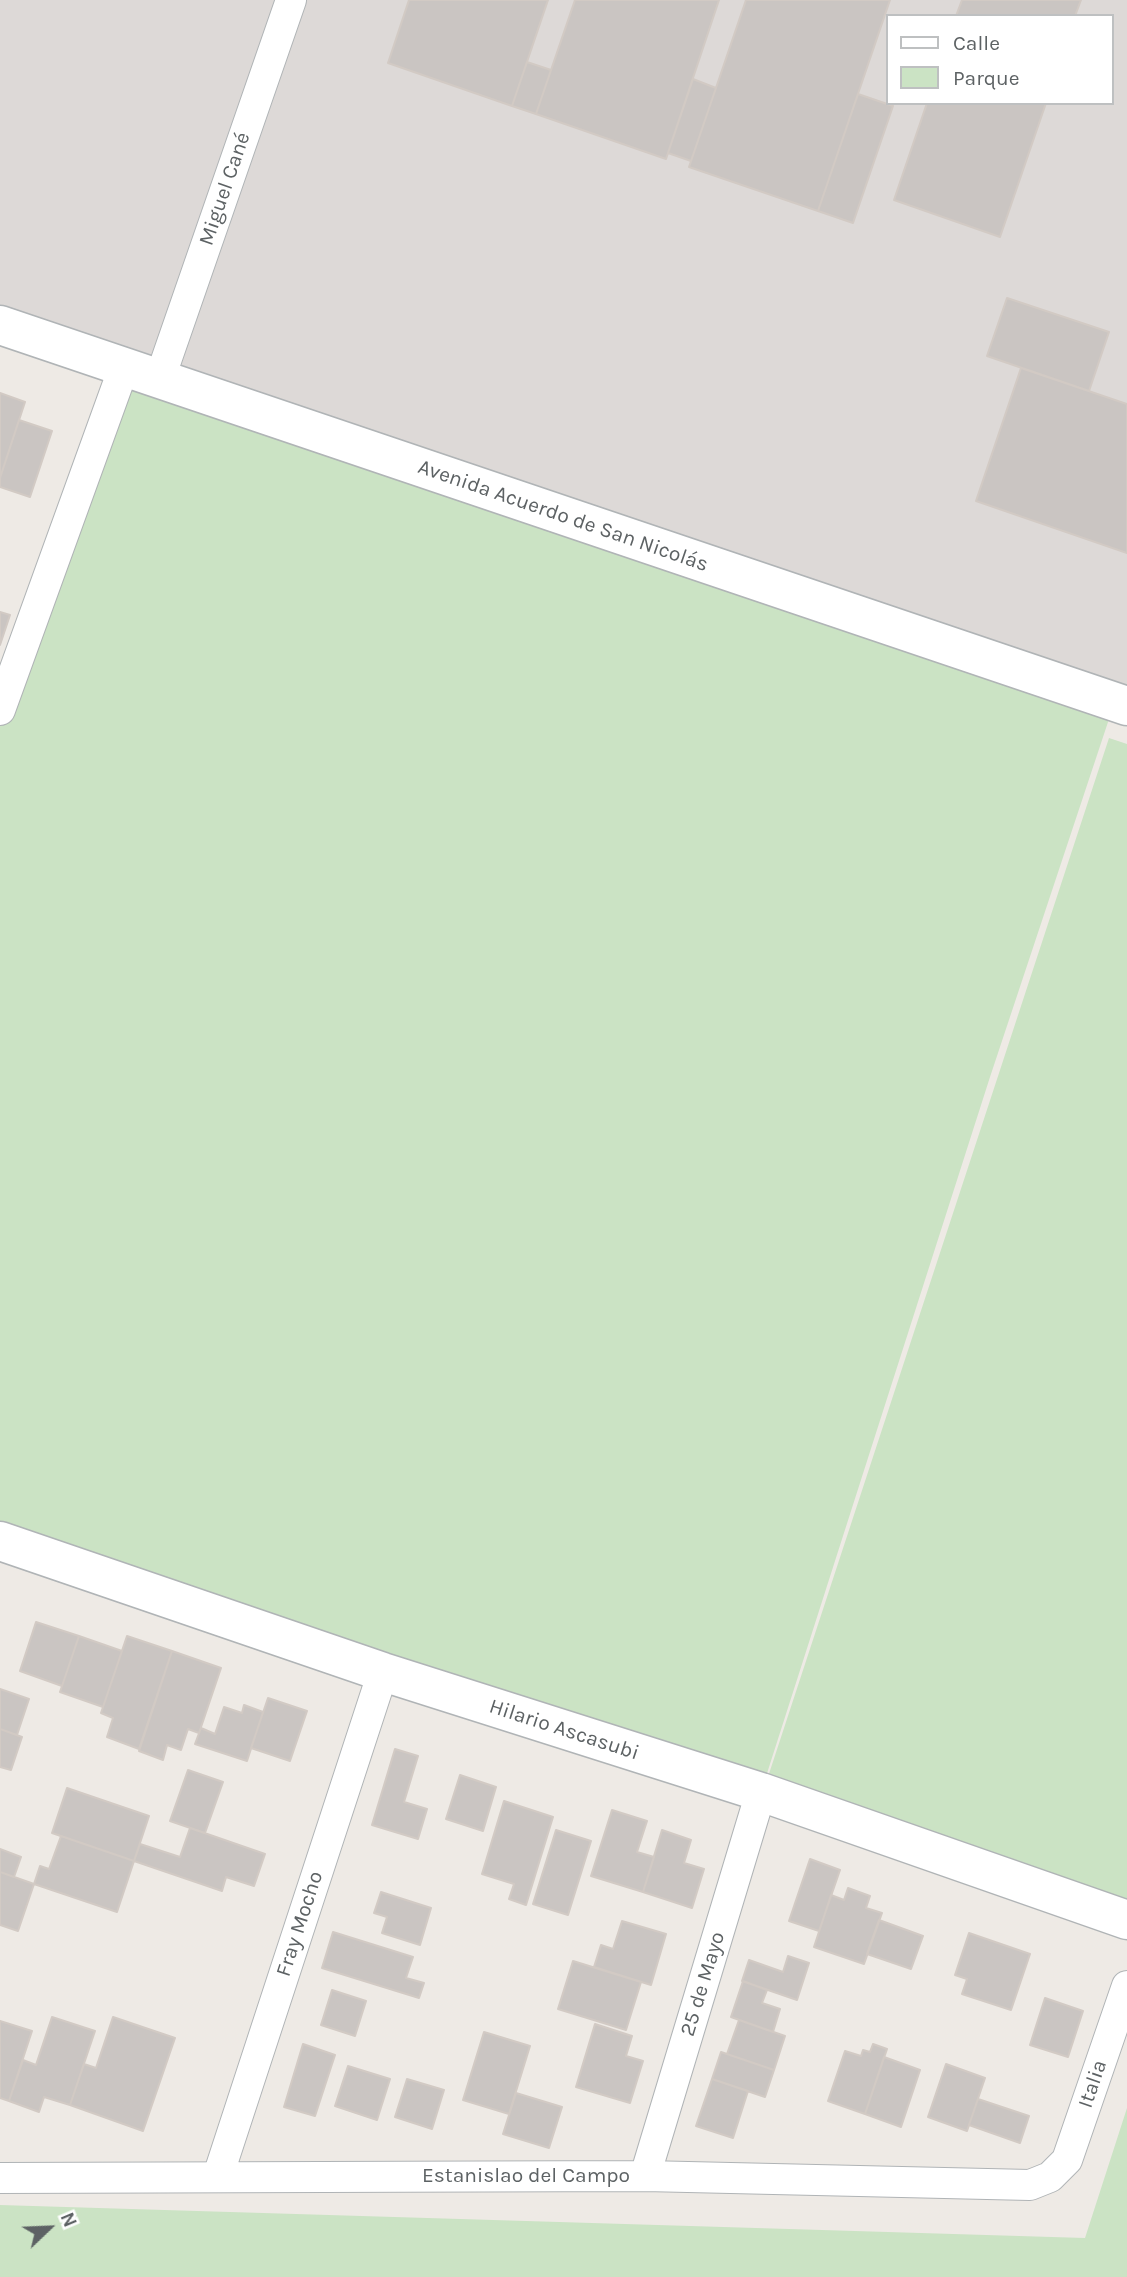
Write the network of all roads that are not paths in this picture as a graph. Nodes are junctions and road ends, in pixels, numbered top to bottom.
1 (291, 0) edge
2 (0, 326) edge
3 (124, 367) junction
4 (160, 378) junction
5 (1127, 706) edge
6 (0, 710) edge
7 (0, 1541) edge
8 (383, 1672) junction
9 (761, 1792) junction
10 (1127, 1920) edge
11 (1127, 1986) edge
12 (218, 2176) junction
13 (645, 2176) junction
14 (1050, 2177) joint
15 (0, 2178) edge

1 - 4 street, Miguel Cané
2 - 3 street, Avenida Acuerdo de San Nicolás
3 - 4 street, Avenida Acuerdo de San Nicolás
3 - 6 street
4 - 5 street, Avenida Acuerdo de San Nicolás
7 - 8 street, Hilario Ascasubi
8 - 9 street, Hilario Ascasubi
8 - 12 street, Fray Mocho
9 - 10 street, Hilario Ascasubi
9 - 13 street, 25 de Mayo
11 - 14 street, Italia
12 - 13 street, Estanislao del Campo
12 - 15 street, Estanislao del Campo
13 - 14 street, Estanislao del Campo

